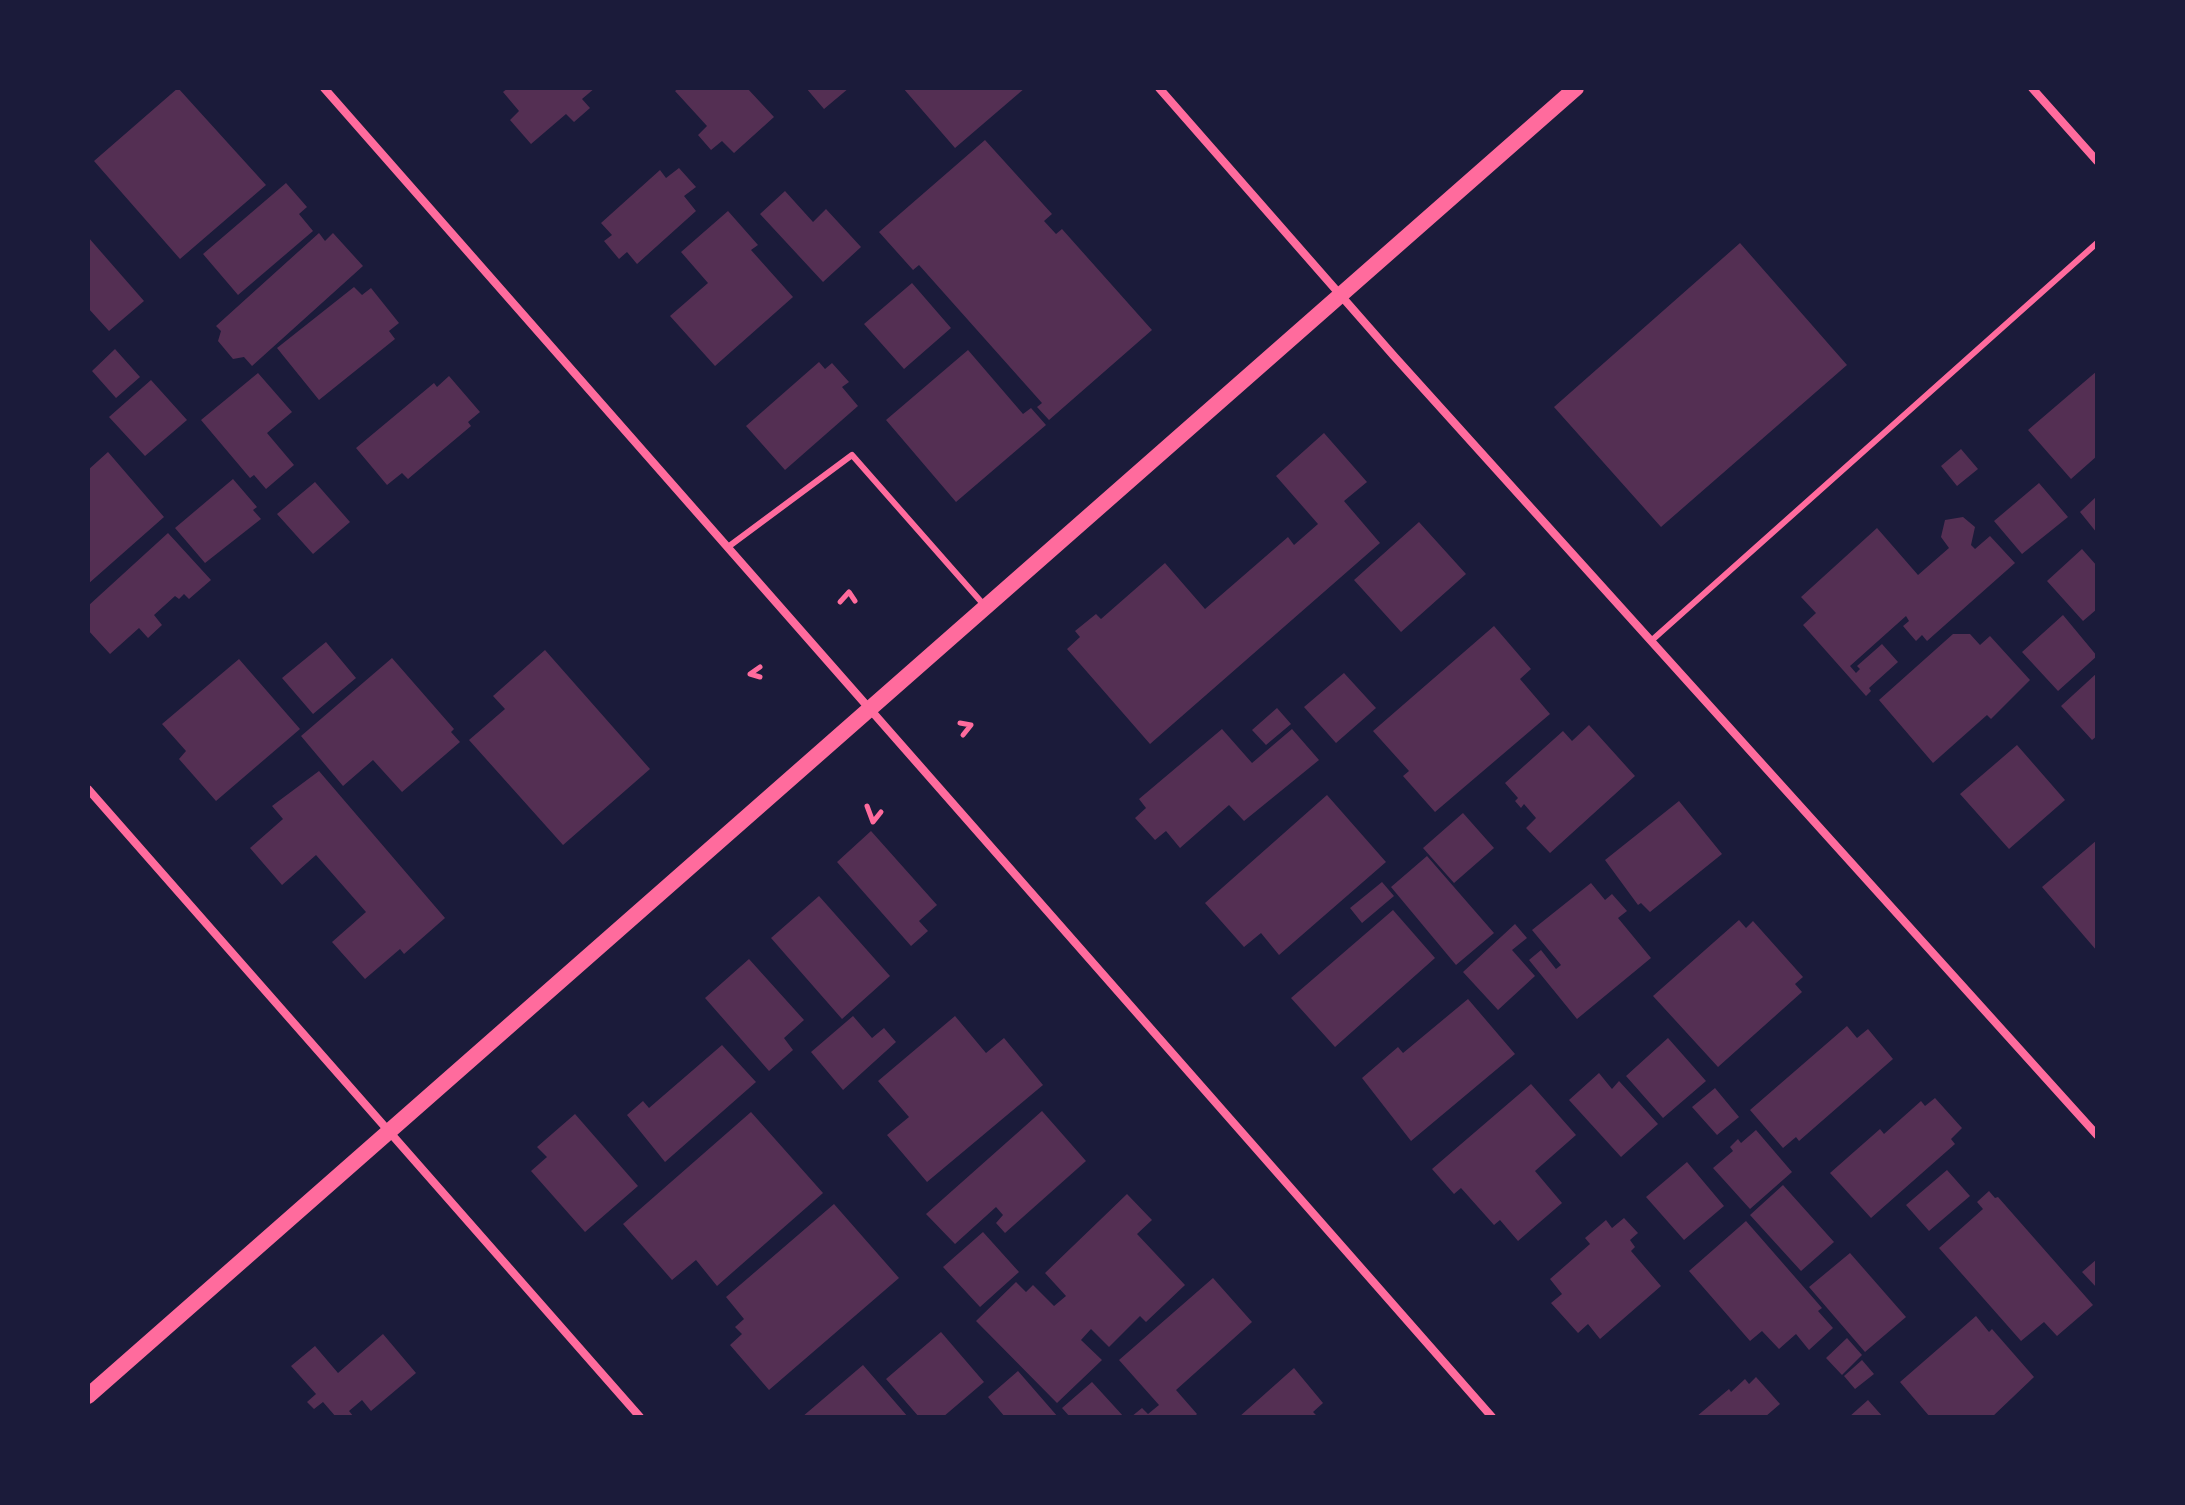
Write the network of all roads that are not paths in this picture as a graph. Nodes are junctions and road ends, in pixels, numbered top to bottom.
1 (324, 88) edge
2 (1159, 88) edge
3 (1576, 88) edge
4 (2032, 88) edge
5 (2097, 161) edge
6 (2097, 243) edge
7 (1341, 297) junction
8 (728, 547) junction
9 (987, 608) junction
10 (1651, 641) junction
11 (870, 710) junction
12 (88, 789) edge
13 (389, 1131) junction
14 (2097, 1135) edge
15 (88, 1396) edge
16 (640, 1417) edge
17 (1492, 1417) edge

1 - 8 street
2 - 7 street
3 - 7 main road
4 - 5 street
6 - 10 lane
7 - 9 main road
7 - 10 street
8 - 9 lane
8 - 11 street
9 - 11 main road
10 - 14 street
11 - 13 main road
11 - 17 street
12 - 13 street
13 - 15 main road
13 - 16 street

